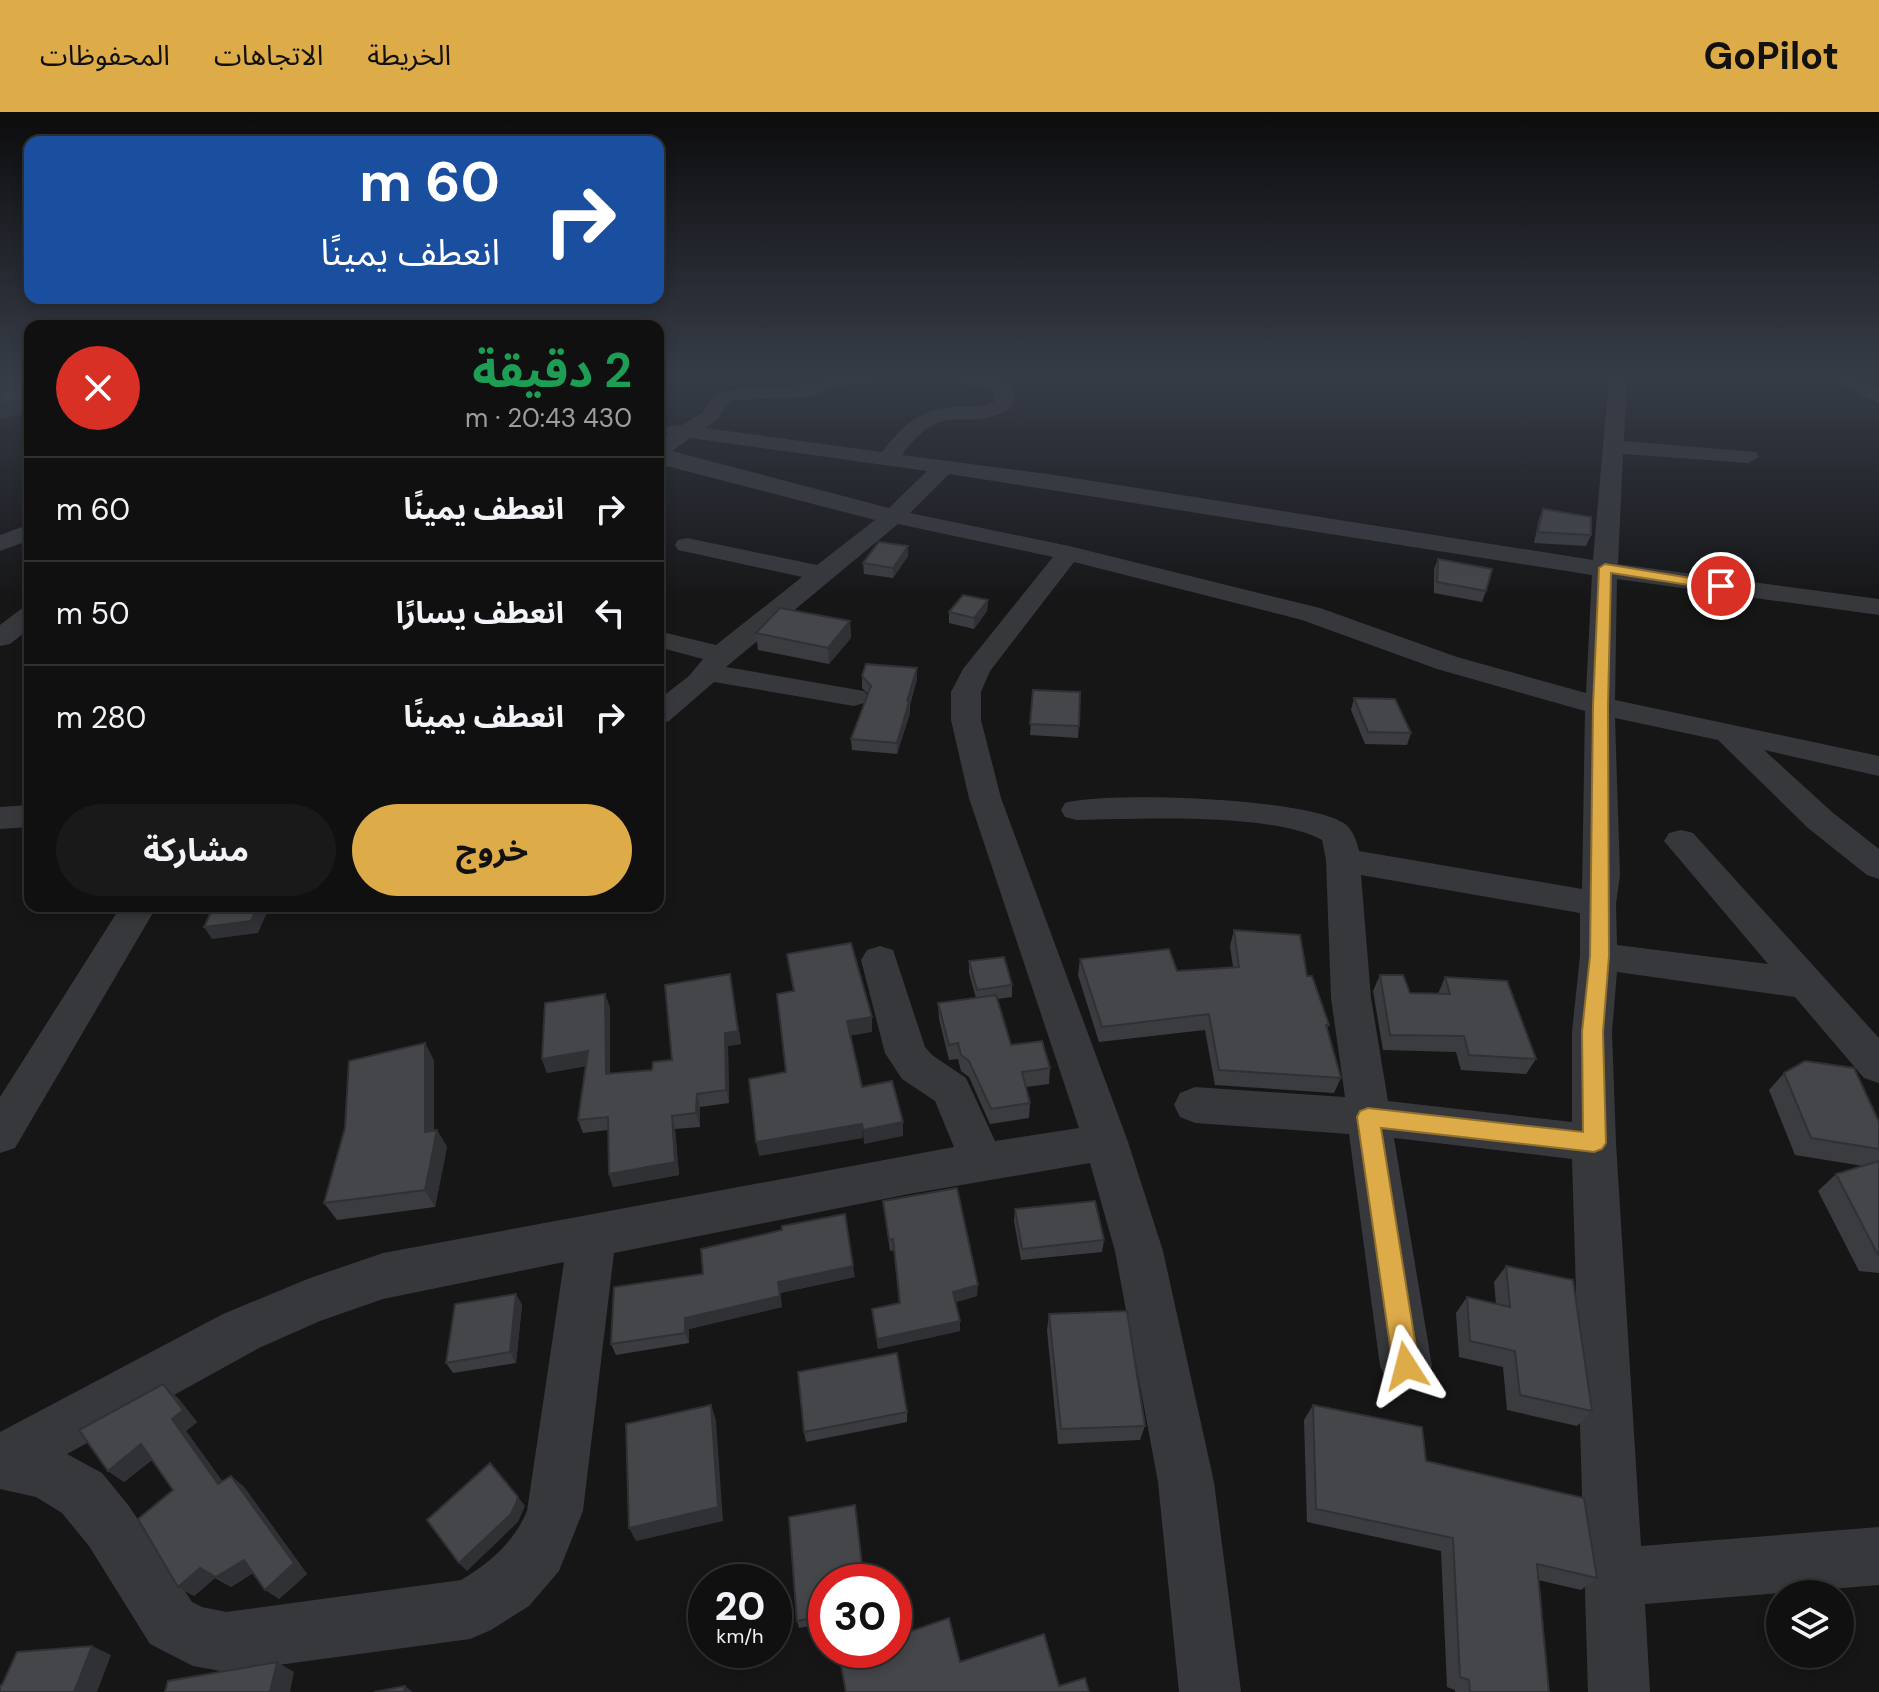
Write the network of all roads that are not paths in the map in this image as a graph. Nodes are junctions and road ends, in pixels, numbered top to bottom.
1 (826, 451) edge
2 (895, 451) edge
3 (1614, 451) edge
4 (1664, 451) edge
5 (664, 457) edge
6 (1748, 457) dead end
7 (888, 459) junction
8 (944, 467) junction
9 (893, 517) junction
10 (24, 534) edge
11 (0, 544) edge
12 (687, 545) dead end
13 (1069, 553) junction
14 (1605, 568) junction
15 (822, 574) junction
16 (1879, 607) edge
17 (24, 620) edge
18 (0, 638) edge
19 (664, 642) edge
20 (715, 664) junction
21 (854, 697) dead end
22 (1600, 706) junction
23 (664, 710) edge
24 (1728, 734) junction
25 (1879, 766) edge
26 (1077, 810) dead end
27 (24, 816) edge
28 (0, 818) edge
29 (1681, 841) dead end
30 (1343, 860) junction
31 (1879, 867) edge
32 (1598, 904) junction
33 (135, 912) edge
34 (1599, 956) junction
35 (880, 960) dead end
36 (1807, 984) junction
37 (1879, 1066) edge
38 (1195, 1105) dead end
39 (1368, 1117) junction
40 (0, 1135) edge
41 (1106, 1142) junction
42 (1594, 1143) junction
43 (982, 1160) junction
44 (592, 1236) junction
45 (1406, 1366) dead end
46 (0, 1462) edge
47 (1879, 1556) edge
48 (1616, 1577) junction
49 (1210, 1692) edge
50 (1619, 1692) edge

1 - 7 street
2 - 7 street
3 - 14 street
4 - 6 street
5 - 9 street
7 - 8 street
8 - 9 street
8 - 14 street
9 - 13 street
9 - 15 street
10 - 11 street
12 - 15 street
13 - 22 street
13 - 41 street
14 - 16 street
14 - 22 street
15 - 20 street
17 - 18 street
19 - 20 street
20 - 21 street
20 - 23 street
22 - 24 street
22 - 32 street
24 - 25 street
24 - 31 street
26 - 30 street
27 - 28 street
29 - 36 street
30 - 32 street
30 - 39 street
32 - 34 street
33 - 40 street
34 - 36 street
34 - 42 street
35 - 43 street
36 - 37 street
38 - 39 street
39 - 42 street
39 - 45 street
41 - 43 street
41 - 49 street
42 - 48 street
43 - 44 street
44 - 46 street
44 - 46 street
47 - 48 street
48 - 50 street

